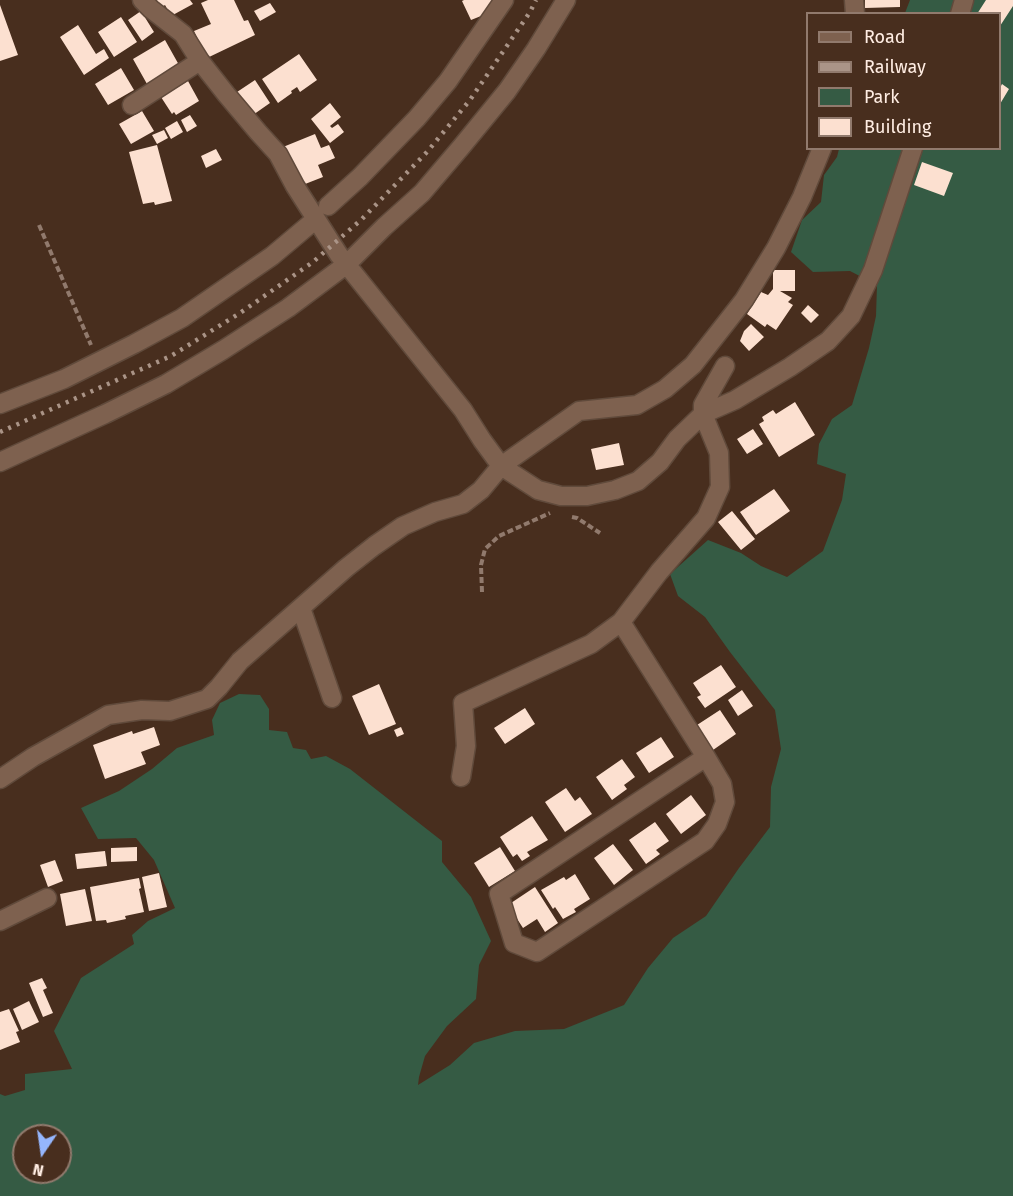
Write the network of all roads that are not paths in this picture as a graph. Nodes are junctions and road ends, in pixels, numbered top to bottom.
1 (142, 0) edge
2 (504, 0) edge
3 (566, 0) edge
4 (200, 61) junction
5 (132, 105) dead end
6 (821, 150) edge
7 (912, 150) edge
8 (322, 213) junction
9 (347, 264) junction
10 (725, 366) dead end
11 (0, 404) edge
12 (703, 414) junction
13 (0, 462) edge
14 (501, 466) junction
15 (301, 608) junction
16 (621, 622) junction
17 (332, 698) dead end
18 (706, 757) junction
19 (461, 777) dead end
20 (0, 779) edge
21 (47, 898) dead end
22 (0, 921) edge

1 - 4 street
2 - 8 street
3 - 9 street
4 - 5 street
4 - 8 street
6 - 14 street
7 - 12 street
8 - 9 street
8 - 11 street
9 - 13 street
9 - 14 street
10 - 12 street
12 - 14 street
12 - 16 street
14 - 15 street
15 - 17 street
15 - 20 street
16 - 18 street
16 - 19 street
18 - 18 street
21 - 22 street

